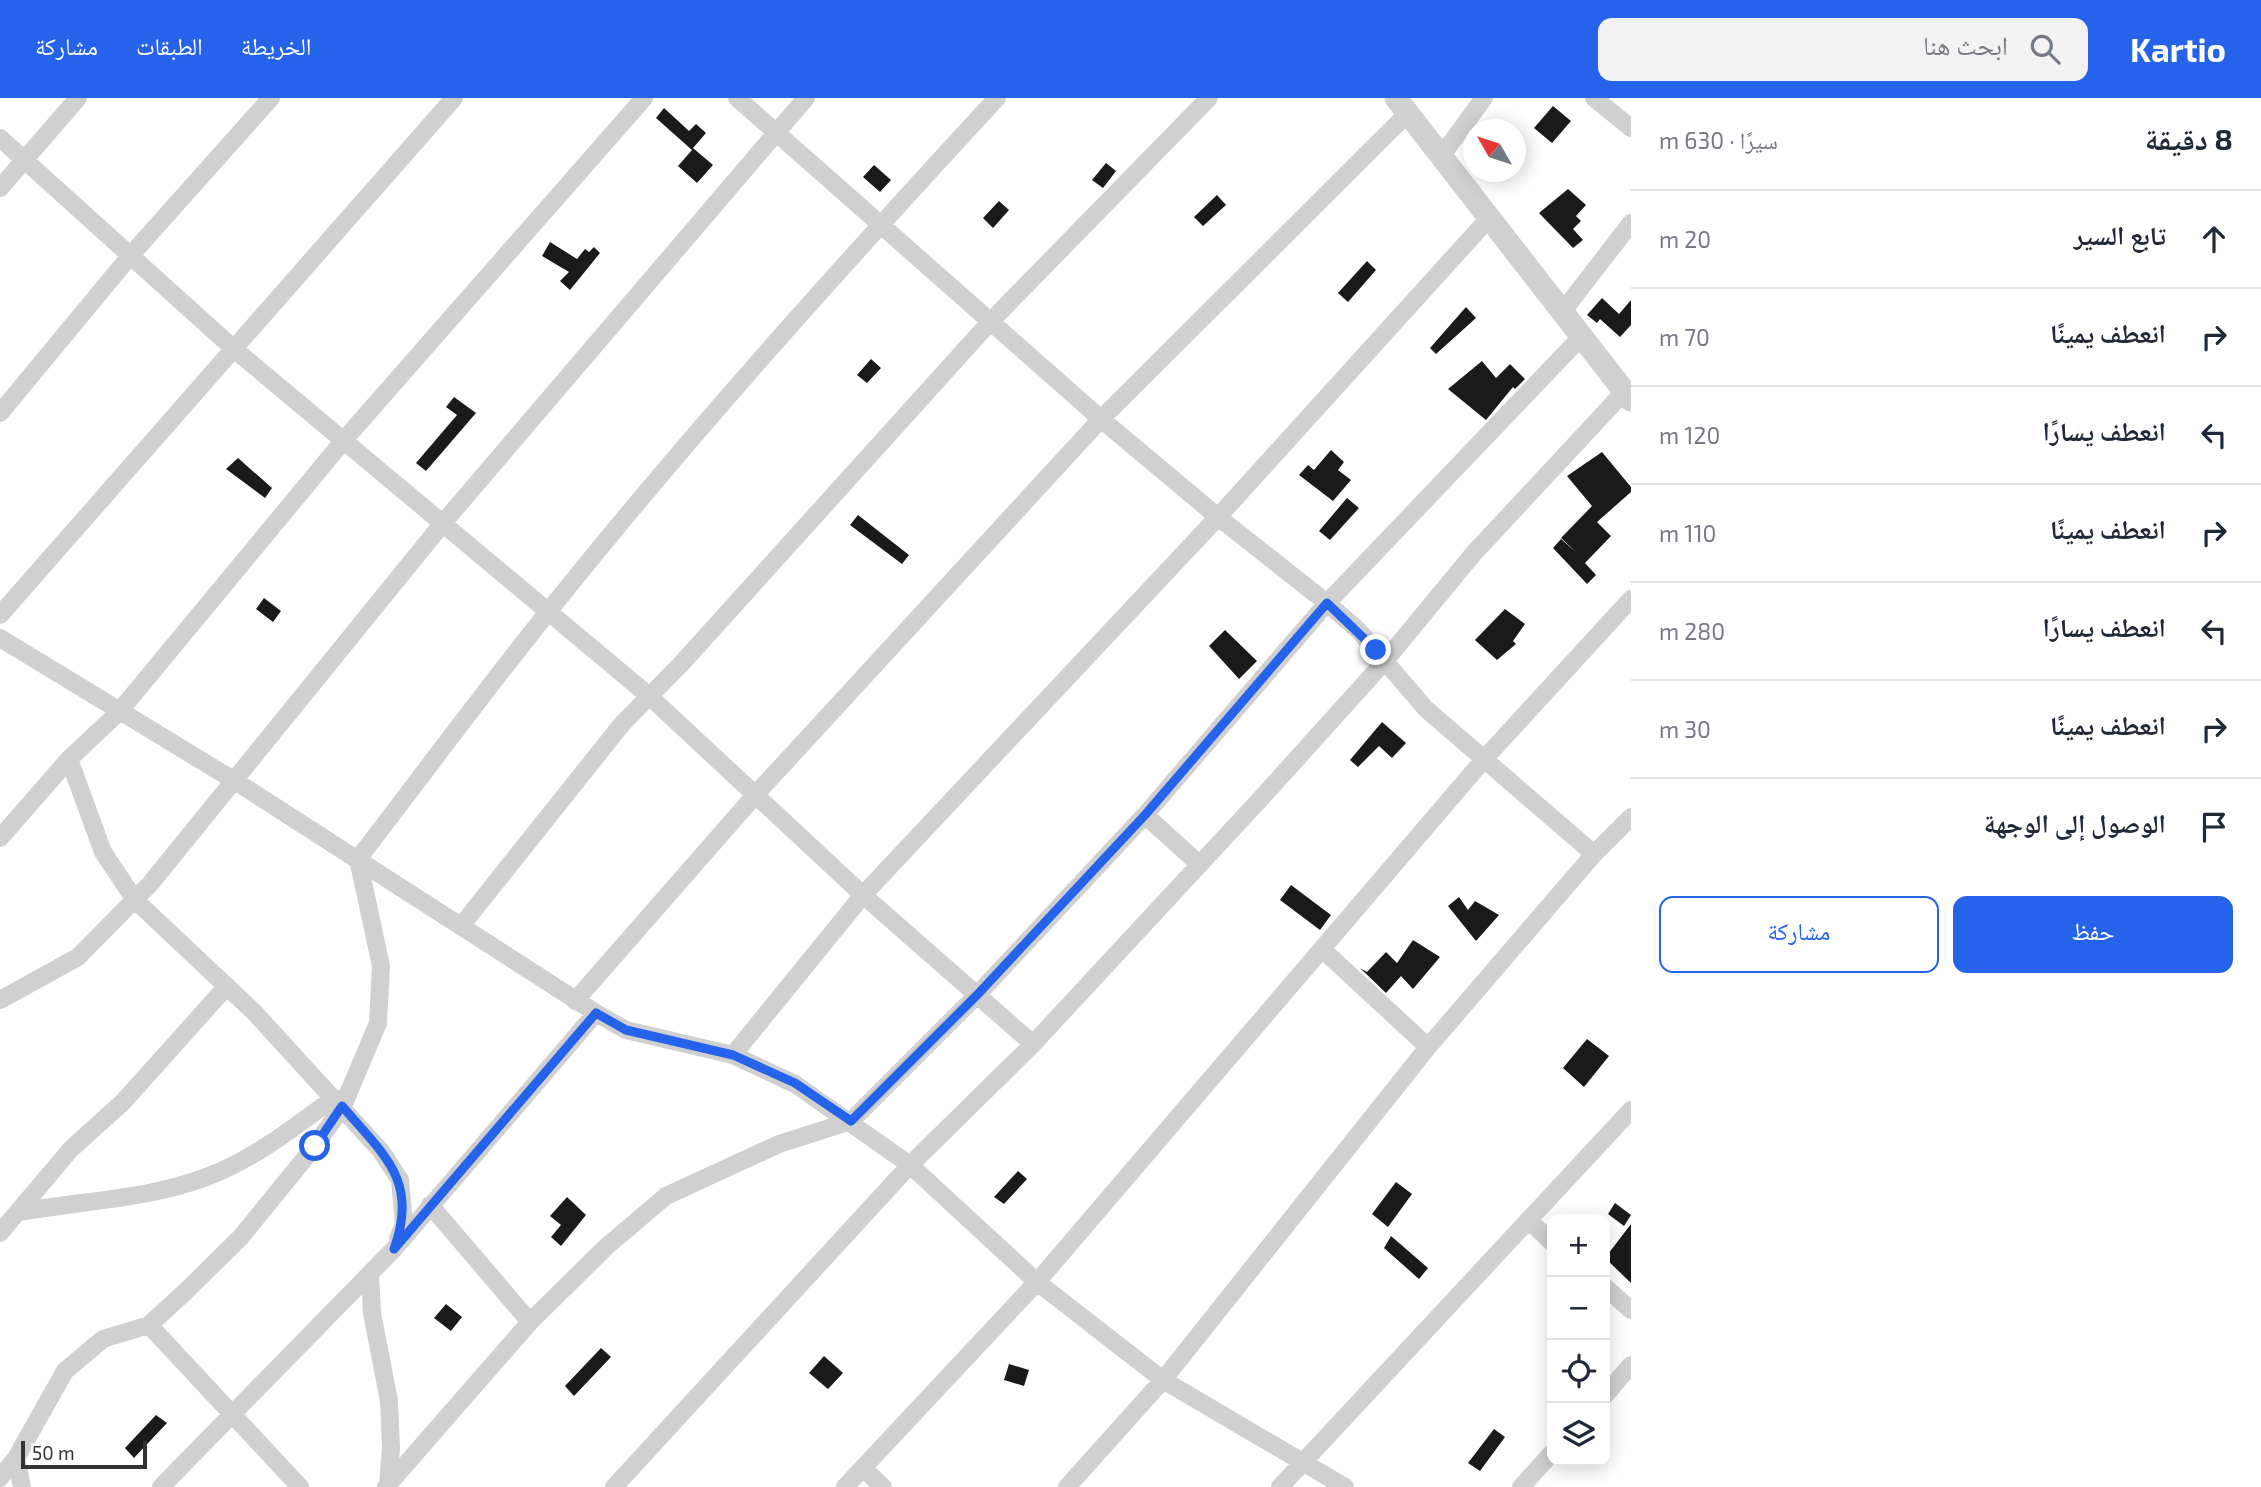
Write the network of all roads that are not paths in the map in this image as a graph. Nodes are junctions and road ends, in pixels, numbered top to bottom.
1 (78, 98) edge
2 (271, 98) edge
3 (454, 98) edge
4 (644, 98) edge
5 (737, 98) edge
6 (806, 98) edge
7 (997, 98) edge
8 (1209, 98) edge
9 (1484, 98) edge
10 (1594, 98) edge
11 (1402, 106) edge
12 (1631, 128) edge
13 (776, 131) junction
14 (0, 138) edge
15 (1442, 155) junction
16 (23, 161) junction
17 (0, 188) edge
18 (1490, 217) junction
19 (1631, 223) edge
20 (880, 224) junction
21 (130, 256) junction
22 (1563, 311) junction
23 (990, 323) junction
24 (1582, 336) junction
25 (234, 349) junction
26 (1628, 396) edge
27 (0, 414) edge
28 (1101, 418) junction
29 (344, 440) junction
30 (1218, 517) junction
31 (443, 523) junction
32 (1631, 599) edge
33 (1327, 603) junction
34 (548, 611) junction
35 (0, 615) edge
36 (0, 638) edge
37 (1384, 662) junction
38 (648, 695) junction
39 (118, 713) junction
40 (1486, 757) junction
41 (69, 759) junction
42 (235, 781) junction
43 (757, 793) junction
44 (1145, 815) junction
45 (1631, 817) edge
46 (0, 838) edge
47 (1594, 854) junction
48 (358, 859) junction
49 (1199, 864) junction
50 (863, 895) junction
51 (135, 900) junction
52 (461, 926) junction
53 (1322, 949) junction
54 (227, 986) junction
55 (978, 994) junction
56 (0, 1000) edge
57 (575, 1001) junction
58 (596, 1013) junction
59 (1033, 1044) junction
60 (1428, 1047) junction
61 (733, 1055) junction
62 (338, 1102) junction
63 (1631, 1110) edge
64 (851, 1121) junction
65 (910, 1165) junction
66 (430, 1205) junction
67 (20, 1212) junction
68 (1529, 1221) junction
69 (0, 1233) edge
70 (1547, 1237) edge
71 (394, 1249) junction
72 (370, 1274) junction
73 (1037, 1282) junction
74 (1610, 1291) edge
75 (1631, 1310) edge
76 (530, 1322) junction
77 (149, 1325) junction
78 (1631, 1366) edge
79 (1163, 1380) junction
80 (1610, 1389) edge
81 (231, 1414) junction
82 (16, 1458) junction
83 (1547, 1458) edge
84 (1301, 1463) junction
85 (863, 1468) junction
86 (0, 1478) edge
87 (387, 1486) edge
88 (22, 1487) edge
89 (161, 1487) edge
90 (300, 1487) edge
91 (614, 1487) edge
92 (845, 1487) edge
93 (883, 1487) edge
94 (1067, 1487) edge
95 (1280, 1487) edge
96 (1345, 1487) edge
97 (1521, 1487) edge

1 - 16 street
2 - 21 street
3 - 25 street
4 - 29 street
5 - 13 street
6 - 13 street
7 - 20 street
8 - 23 street
9 - 15 street
10 - 12 street
11 - 15 street
11 - 28 street
13 - 20 street
13 - 31 street
14 - 16 street
15 - 18 street
16 - 17 street
16 - 21 street
18 - 22 street
18 - 30 street
19 - 22 street
20 - 23 street
20 - 34 street
21 - 25 street
21 - 27 street
22 - 24 street
23 - 28 street
23 - 38 street
24 - 26 street
24 - 33 street
25 - 29 street
25 - 35 street
26 - 37 street
28 - 30 street
28 - 43 street
29 - 31 street
29 - 39 street
30 - 33 street
30 - 50 street
31 - 34 street
31 - 42 street
32 - 40 street
33 - 37 street
33 - 44 street
34 - 38 street
34 - 48 street
36 - 39 street
37 - 40 street
37 - 49 street
38 - 43 street
38 - 52 street
39 - 41 street
39 - 42 street
40 - 47 street
40 - 53 street
41 - 46 street
41 - 51 street
42 - 48 street
42 - 51 street
43 - 50 street
43 - 57 street
44 - 49 street
44 - 55 street
45 - 47 street
47 - 60 street
48 - 52 street
48 - 62 street
49 - 59 street
50 - 55 street
50 - 61 street
51 - 54 street
51 - 56 street
52 - 57 street
53 - 60 street
53 - 73 street
54 - 62 street
54 - 67 street
55 - 59 street
55 - 64 street
57 - 58 street
58 - 61 street
58 - 66 street
59 - 65 street
60 - 79 street
61 - 64 street
62 - 67 street
62 - 71 street
62 - 77 street
63 - 68 street
64 - 65 street
64 - 76 street
65 - 73 street
65 - 91 street
66 - 71 street
66 - 76 street
67 - 69 street
68 - 70 street
68 - 84 street
71 - 72 street
72 - 81 street
72 - 87 street
73 - 79 street
73 - 85 street
74 - 75 street
76 - 87 street
77 - 81 street
77 - 82 street
78 - 80 street
79 - 84 street
79 - 94 street
81 - 89 street
81 - 90 street
82 - 86 street
82 - 88 street
83 - 97 street
84 - 95 street
84 - 96 street
85 - 92 street
85 - 93 street

